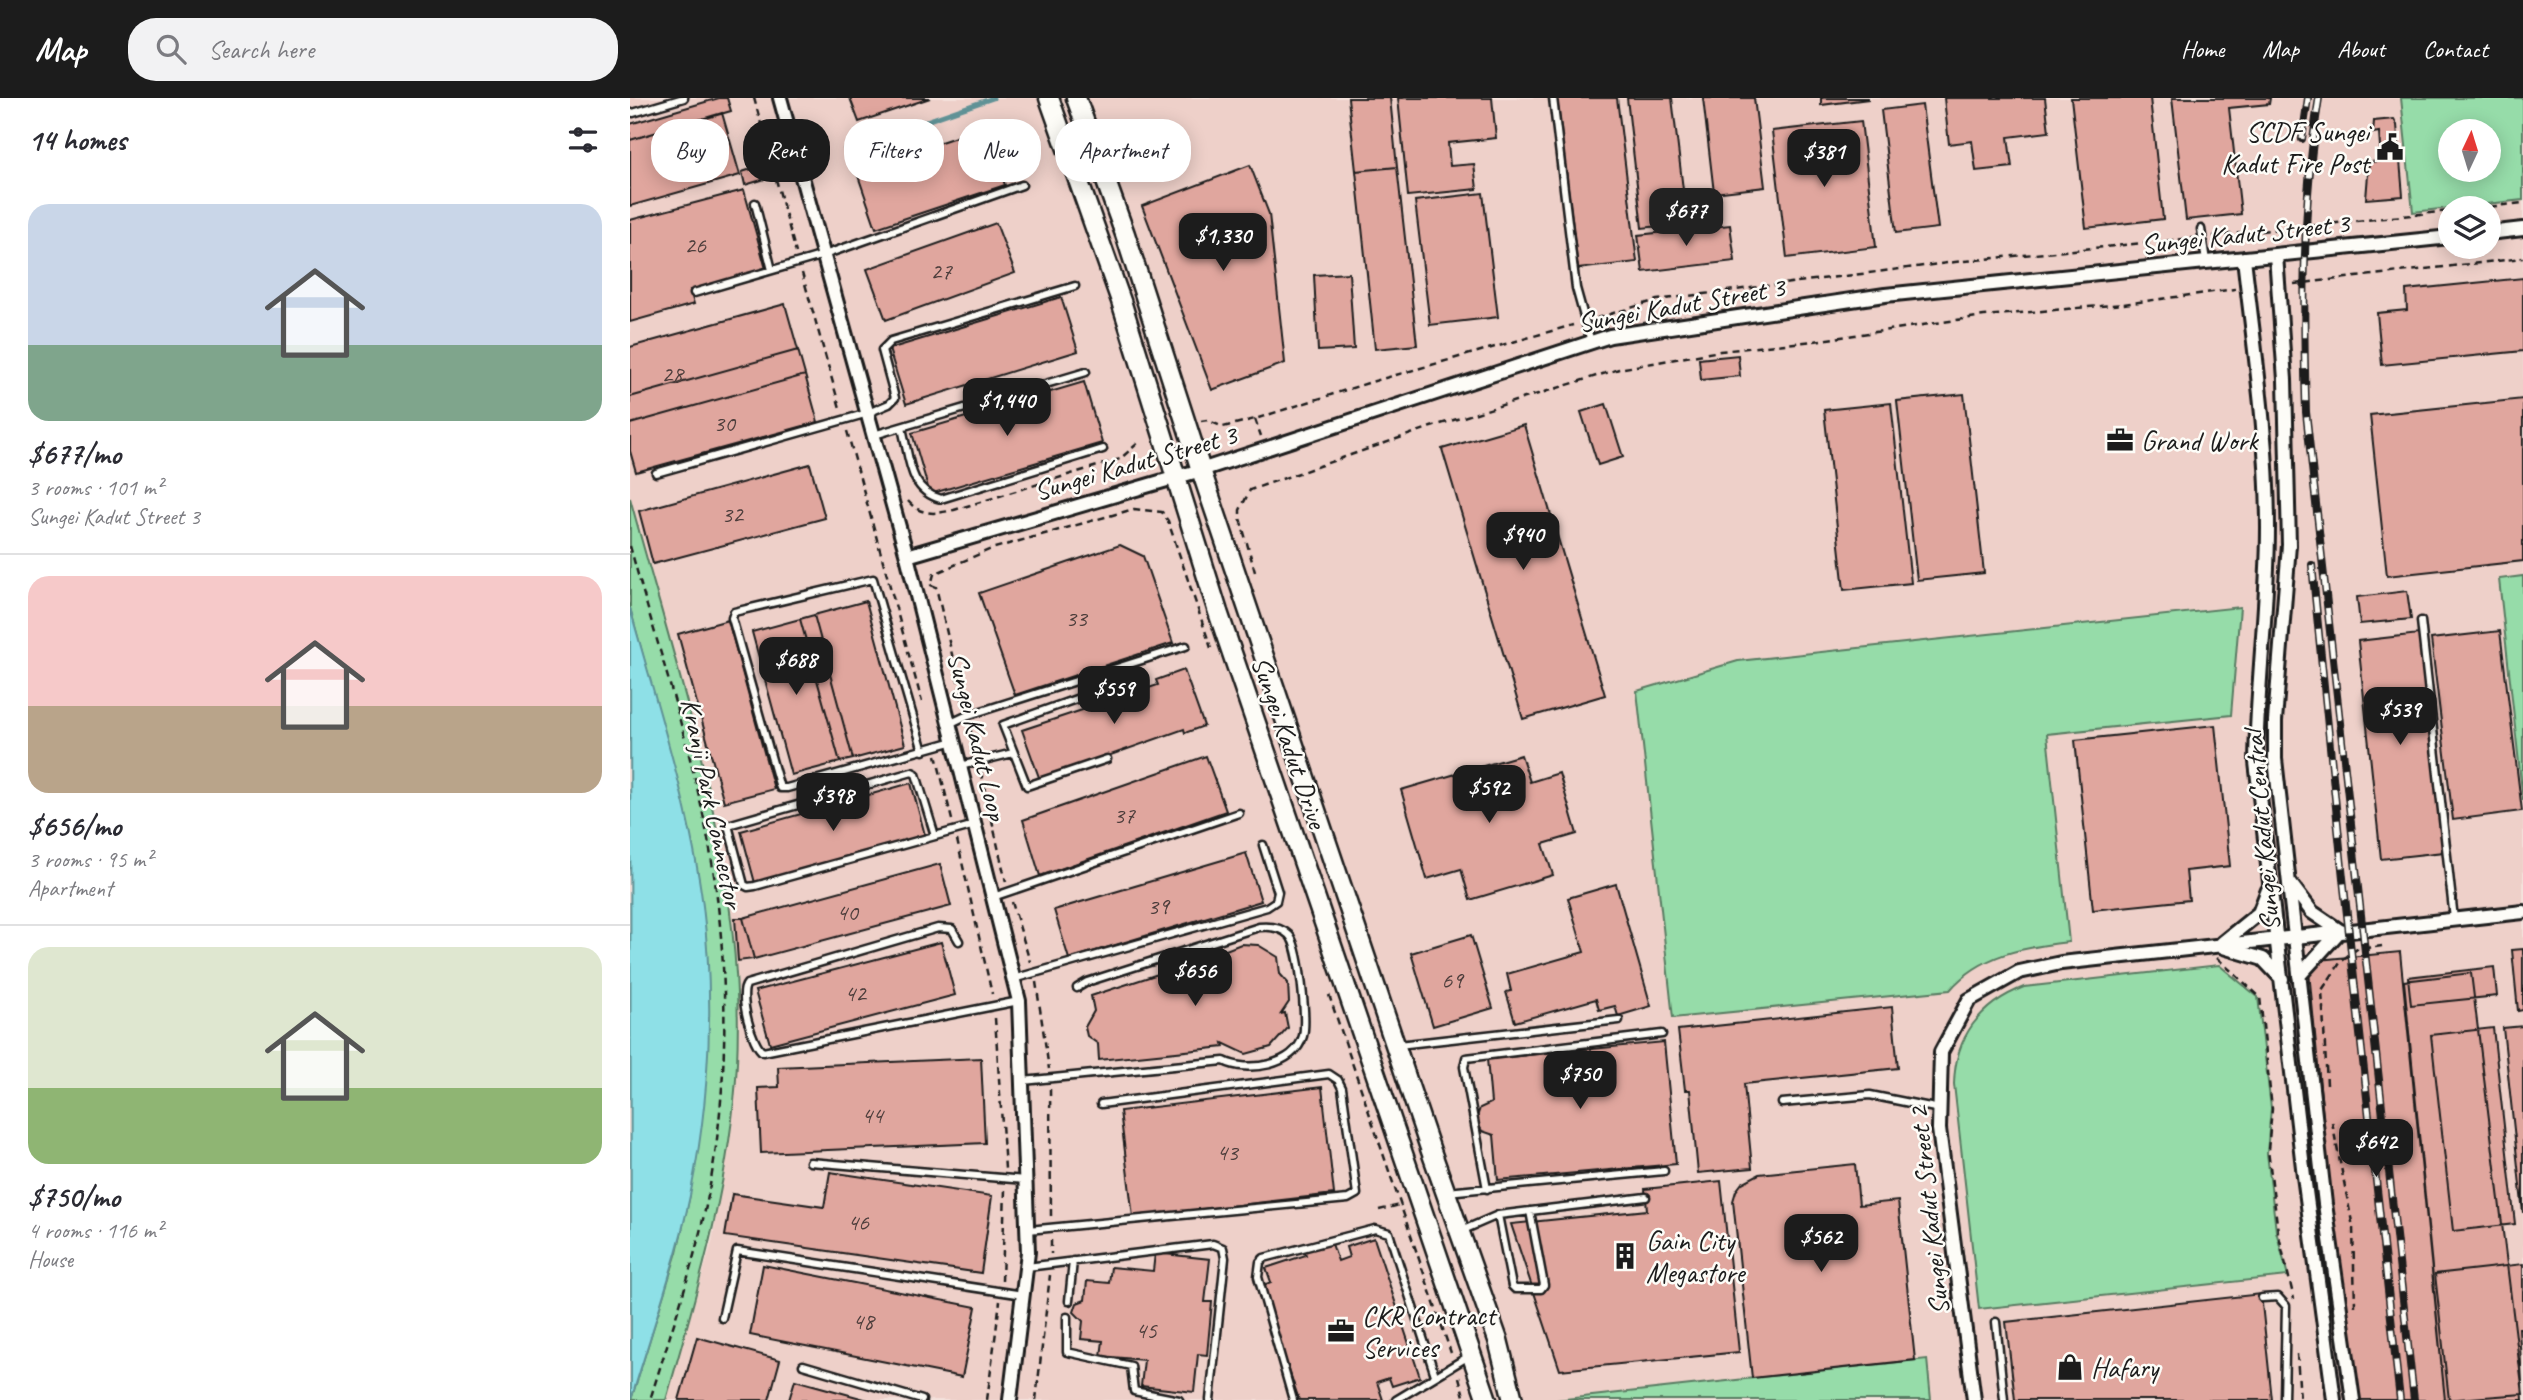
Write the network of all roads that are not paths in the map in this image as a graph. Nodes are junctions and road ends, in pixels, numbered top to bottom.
1 (684, 98) edge
2 (780, 98) edge
3 (1048, 98) edge
4 (1076, 98) edge
5 (1553, 98) edge
6 (633, 113) dead end
7 (1022, 185) dead end
8 (755, 203) dead end
9 (2201, 229) dead end
10 (2523, 229) edge
11 (2501, 232) edge
12 (2438, 238) edge
13 (824, 255) junction
14 (2276, 255) junction
15 (2244, 258) junction
16 (2206, 262) junction
17 (772, 270) junction
18 (1075, 286) dead end
19 (694, 293) dead end
20 (1591, 342) junction
21 (1086, 372) dead end
22 (867, 414) junction
23 (902, 428) junction
24 (874, 435) junction
25 (1103, 449) dead end
26 (1201, 470) junction
27 (656, 473) dead end
28 (1177, 478) junction
29 (907, 556) junction
30 (2421, 621) dead end
31 (1186, 646) dead end
32 (1104, 690) dead end
33 (949, 724) junction
34 (954, 741) junction
35 (923, 751) junction
36 (1013, 753) junction
37 (1107, 760) dead end
38 (960, 766) junction
39 (1239, 813) dead end
40 (975, 825) junction
41 (936, 836) junction
42 (1263, 845) dead end
43 (2290, 883) junction
44 (2269, 887) junction
45 (993, 897) junction
46 (2523, 912) edge
47 (2454, 919) junction
48 (2340, 931) junction
49 (2294, 935) junction
50 (2276, 937) junction
51 (958, 941) dead end
52 (2217, 945) junction
53 (2299, 976) junction
54 (1013, 979) junction
55 (2282, 980) junction
56 (1077, 988) dead end
57 (1019, 1001) junction
58 (1619, 1020) dead end
59 (1662, 1034) dead end
60 (1396, 1045) junction
61 (1023, 1081) junction
62 (1782, 1103) dead end
63 (1101, 1104) dead end
64 (1940, 1110) junction
65 (810, 1162) dead end
66 (1664, 1171) dead end
67 (1027, 1181) junction
68 (1487, 1189) junction
69 (1446, 1193) junction
70 (1646, 1198) dead end
71 (1530, 1211) junction
72 (1499, 1215) junction
73 (1028, 1230) junction
74 (1460, 1232) junction
75 (1073, 1262) junction
76 (1026, 1267) junction
77 (1023, 1295) junction
78 (2262, 1298) dead end
79 (1069, 1301) dead end
80 (1067, 1317) dead end
81 (722, 1318) dead end
82 (1996, 1322) dead end
83 (1474, 1354) junction
84 (803, 1365) dead end
85 (1435, 1375) junction
86 (922, 1400) edge
87 (1010, 1400) edge
88 (1179, 1400) edge
89 (1210, 1400) edge
90 (1293, 1400) edge
91 (1396, 1400) edge
92 (1487, 1400) edge
93 (1513, 1400) edge
94 (1973, 1400) edge
95 (2004, 1400) edge
96 (2284, 1400) edge
97 (2334, 1400) edge
98 (2353, 1400) edge

1 - 6 lane
2 - 13 street, Sungei Kadut Loop
3 - 28 main road, Sungei Kadut Drive
4 - 26 main road, Sungei Kadut Drive
5 - 20 lane
7 - 13 lane
8 - 17 lane
9 - 16 lane
10 - 11 street
12 - 14 street, Sungei Kadut Street 3
13 - 17 lane
13 - 22 street, Sungei Kadut Loop
14 - 15 street, Sungei Kadut Street 3
14 - 43 street, Sungei Kadut Central
15 - 16 street, Sungei Kadut Street 3
15 - 44 street, Sungei Kadut Central
16 - 20 street, Sungei Kadut Street 3
17 - 19 lane
18 - 22 lane
20 - 26 street, Sungei Kadut Street 3
21 - 23 lane
22 - 24 street, Sungei Kadut Loop
22 - 27 lane
23 - 24 lane
23 - 25 lane
24 - 29 street, Sungei Kadut Loop
26 - 28 street, Sungei Kadut Street 3
26 - 60 main road, Sungei Kadut Drive
28 - 29 street, Sungei Kadut Street 3
28 - 83 main road, Sungei Kadut Drive
29 - 33 street, Sungei Kadut Loop
30 - 47 lane
31 - 33 lane
32 - 36 lane
33 - 34 street, Sungei Kadut Loop
34 - 35 lane
34 - 38 street, Sungei Kadut Loop
35 - 35 lane
36 - 37 lane
36 - 38 lane
38 - 40 street, Sungei Kadut Loop
39 - 45 lane
40 - 41 lane
40 - 45 street, Sungei Kadut Loop
41 - 41 lane
42 - 54 lane
43 - 48 street
43 - 49 street, Sungei Kadut Central
44 - 50 street, Sungei Kadut Central
44 - 52 street
45 - 54 street, Sungei Kadut Loop
46 - 47 street, Sungei Kadut Street 2
47 - 48 street, Sungei Kadut Street 2
48 - 49 street, Sungei Kadut Street 2
48 - 53 street
49 - 50 street, Sungei Kadut Street 2
49 - 53 street, Sungei Kadut Central
50 - 52 street, Sungei Kadut Street 2
50 - 55 street, Sungei Kadut Central
51 - 57 lane
52 - 55 street
52 - 64 street, Sungei Kadut Street 2
53 - 98 street, Sungei Kadut Central
54 - 57 street, Sungei Kadut Loop
55 - 97 street, Sungei Kadut Central
56 - 61 lane
57 - 61 street, Sungei Kadut Loop
58 - 60 lane
59 - 68 lane
60 - 69 main road, Sungei Kadut Drive
61 - 67 street, Sungei Kadut Loop
62 - 64 lane
63 - 73 lane
64 - 94 street, Sungei Kadut Street 2
65 - 67 lane
66 - 68 lane
67 - 73 street, Sungei Kadut Loop
68 - 69 lane
69 - 74 main road, Sungei Kadut Drive
70 - 71 lane
71 - 72 lane
71 - 72 lane
72 - 74 lane
73 - 76 street, Sungei Kadut Loop
74 - 93 main road, Sungei Kadut Drive
75 - 76 lane
75 - 79 lane
75 - 89 lane
76 - 77 street, Sungei Kadut Loop
77 - 81 lane
77 - 87 street, Sungei Kadut Loop
78 - 96 lane
80 - 88 lane
82 - 95 lane
83 - 85 lane
83 - 92 main road, Sungei Kadut Drive
84 - 86 lane
85 - 90 lane
85 - 91 lane

